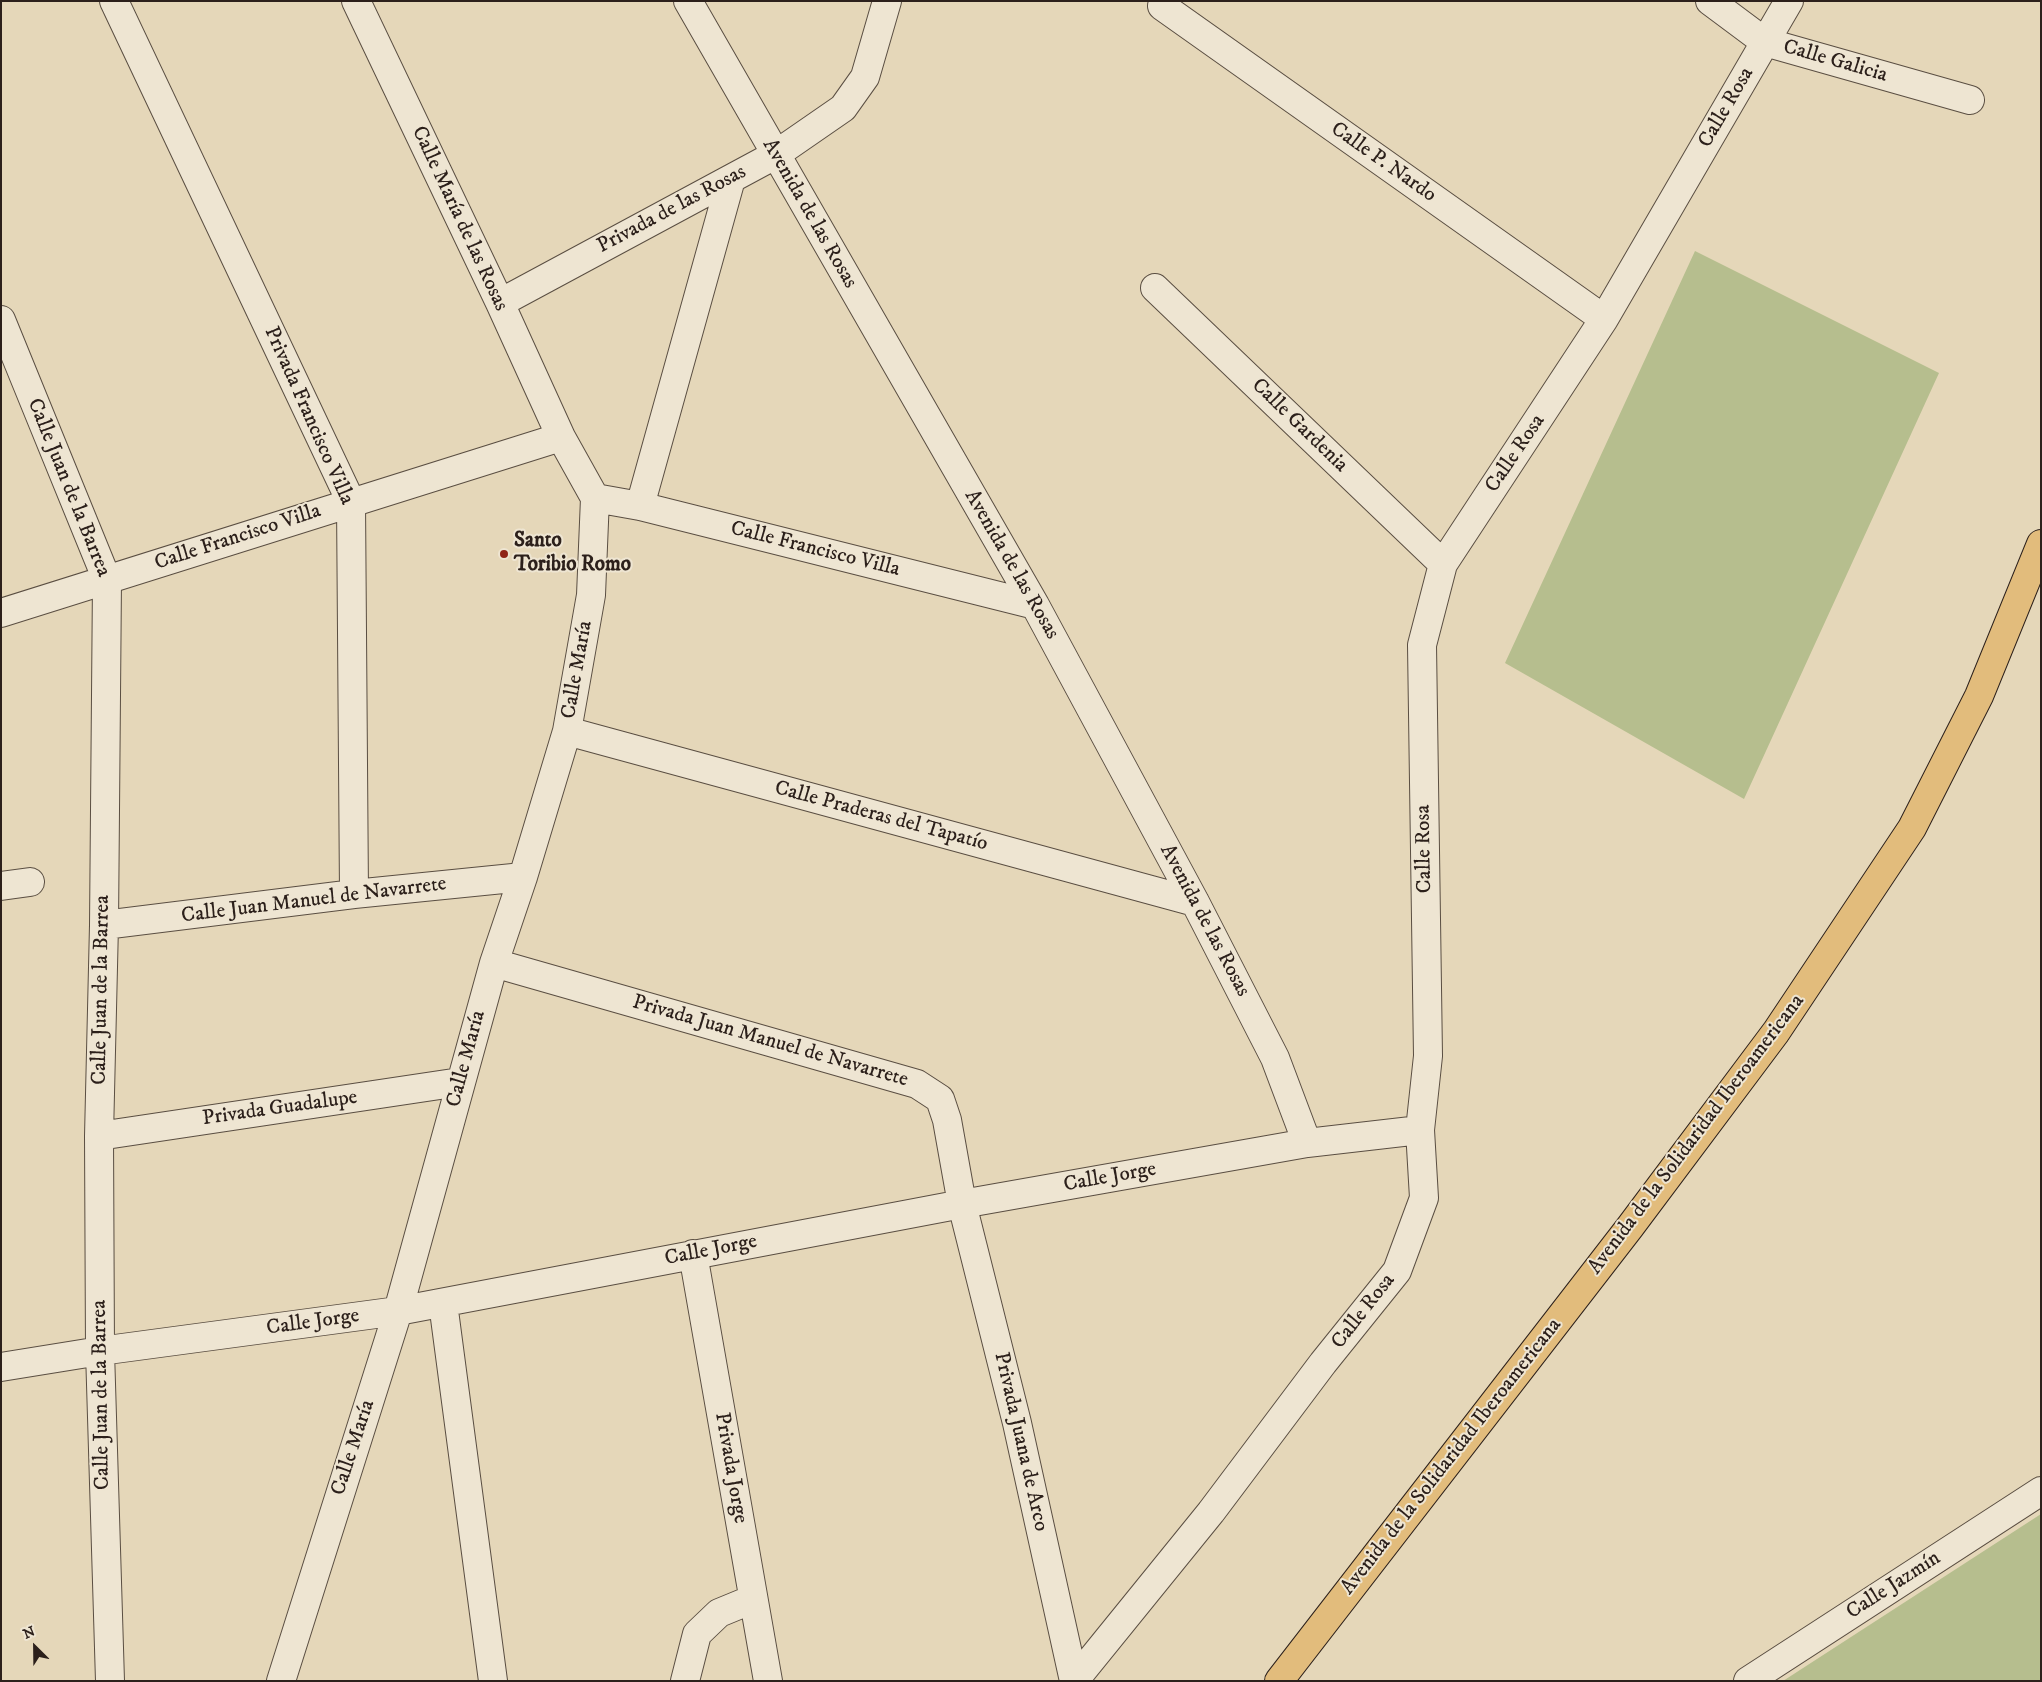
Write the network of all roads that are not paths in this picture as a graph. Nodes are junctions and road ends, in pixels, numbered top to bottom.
1 (114, 1) edge
2 (356, 1) edge
3 (688, 1) edge
4 (887, 1) edge
5 (1710, 1) edge
6 (1789, 1) edge
7 (1162, 6) dead end
8 (1765, 42) junction
9 (1970, 100) dead end
10 (775, 155) junction
11 (731, 179) junction
12 (1155, 288) dead end
13 (500, 303) junction
14 (1604, 319) junction
15 (1, 320) edge
16 (561, 437) junction
17 (595, 498) junction
18 (351, 502) junction
19 (640, 506) junction
20 (2041, 544) edge
21 (1443, 564) junction
22 (107, 580) junction
23 (1035, 606) junction
24 (1, 613) edge
25 (567, 731) junction
26 (523, 877) junction
27 (30, 882) dead end
28 (1, 886) edge
29 (354, 894) junction
30 (1195, 902) junction
31 (104, 925) junction
32 (494, 963) junction
33 (460, 1082) junction
34 (1420, 1130) junction
35 (99, 1136) junction
36 (1307, 1143) junction
37 (962, 1204) junction
38 (693, 1254) junction
39 (443, 1303) junction
40 (398, 1311) junction
41 (100, 1351) junction
42 (1, 1367) edge
43 (2041, 1491) edge
44 (753, 1599) junction
45 (110, 1681) edge
46 (281, 1681) edge
47 (493, 1681) edge
48 (685, 1681) edge
49 (768, 1681) edge
50 (1074, 1681) edge
51 (1280, 1681) edge
52 (1748, 1681) edge

1 - 18 street, Privada Francisco Villa
2 - 13 street, Calle María de las Rosas
3 - 10 street, Avenida de las Rosas
4 - 10 street, Privada de las Rosas
5 - 8 street, Calle Galicia
6 - 8 street, Calle Rosa
7 - 14 street, Calle P. Nardo
8 - 9 street, Calle Galicia
8 - 14 street, Calle Rosa
10 - 11 street, Privada de las Rosas
10 - 23 street, Avenida de las Rosas
11 - 13 street, Privada de las Rosas
11 - 19 street
12 - 21 street, Calle Gardenia
13 - 16 street, Calle María de las Rosas
14 - 21 street, Calle Rosa
15 - 22 street, Calle Juan de la Barrea
16 - 17 street
16 - 18 street, Calle Francisco Villa
17 - 19 street, Calle Francisco Villa
17 - 25 street, Calle María
18 - 22 street, Calle Francisco Villa
18 - 29 street, Privada Francisco Villa
19 - 23 street, Calle Francisco Villa
20 - 51 highway, Avenida de la Solidaridad Iberoamericana
21 - 34 street, Calle Rosa
22 - 24 street, Calle Francisco Villa
22 - 31 street, Calle Juan de la Barrea
23 - 30 street, Avenida de las Rosas
25 - 26 street, Calle María
25 - 30 street, Calle Praderas del Tapatío
26 - 29 street, Calle Juan Manuel de Navarrete
26 - 32 street, Calle María
27 - 28 street
29 - 31 street, Calle Juan Manuel de Navarrete
30 - 36 street, Avenida de las Rosas
31 - 35 street, Calle Juan de la Barrea
32 - 33 street, Calle María
32 - 37 street, Privada Juan Manuel de Navarrete
33 - 35 street, Privada Guadalupe
33 - 40 street, Calle María
34 - 36 street, Calle Jorge
34 - 50 street, Calle Rosa
35 - 41 street, Calle Juan de la Barrea
36 - 37 street, Calle Jorge
37 - 38 street, Calle Jorge
37 - 50 street, Privada Juana de Arco
38 - 39 street, Calle Jorge
38 - 44 street, Privada Jorge
39 - 40 street, Calle Jorge
39 - 47 street
40 - 41 street, Calle Jorge
40 - 46 street, Calle María
41 - 42 street, Calle Jorge
41 - 45 street, Calle Juan de la Barrea
43 - 52 street, Calle Jazmín
44 - 48 street
44 - 49 street, Privada Jorge

